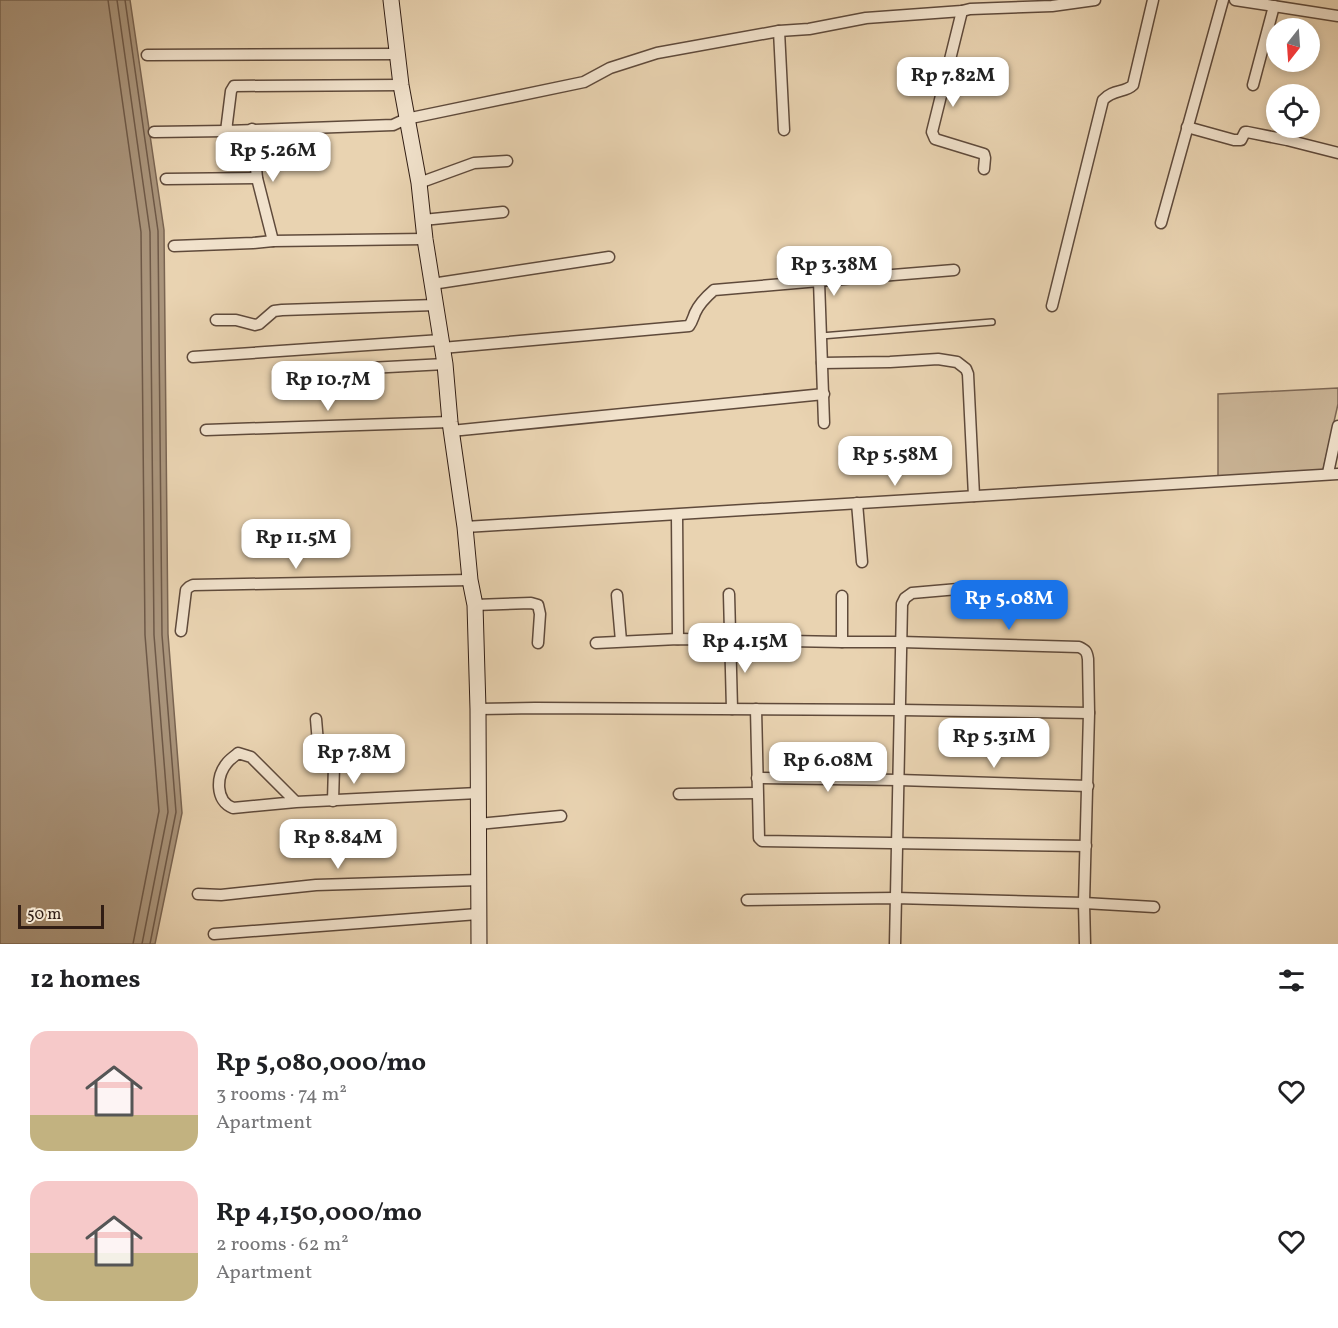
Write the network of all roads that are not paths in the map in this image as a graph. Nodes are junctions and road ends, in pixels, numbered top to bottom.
1 (391, 0) edge
2 (1095, 0) edge
3 (1154, 0) edge
4 (1223, 0) edge
5 (1235, 0) edge
6 (1274, 6) junction
7 (962, 10) junction
8 (1338, 16) edge
9 (779, 31) junction
10 (398, 54) junction
11 (147, 55) dead end
12 (401, 85) junction
13 (1253, 85) dead end
14 (406, 119) junction
15 (1187, 127) junction
16 (252, 129) junction
17 (784, 130) dead end
18 (226, 131) junction
19 (154, 132) dead end
20 (1338, 153) edge
21 (507, 161) dead end
22 (984, 169) dead end
23 (258, 178) junction
24 (166, 179) dead end
25 (419, 183) junction
26 (503, 212) dead end
27 (423, 220) junction
28 (1161, 223) dead end
29 (425, 239) junction
30 (273, 241) junction
31 (174, 246) dead end
32 (609, 257) dead end
33 (954, 270) dead end
34 (819, 281) junction
35 (432, 284) junction
36 (435, 305) junction
37 (1052, 306) dead end
38 (216, 320) dead end
39 (992, 322) dead end
40 (821, 336) junction
41 (441, 344) junction
42 (193, 357) dead end
43 (822, 363) junction
44 (445, 364) junction
45 (369, 368) dead end
46 (824, 394) junction
47 (824, 423) dead end
48 (451, 426) junction
49 (1338, 426) edge
50 (206, 430) dead end
51 (1333, 474) edge
52 (974, 496) junction
53 (857, 503) junction
54 (677, 515) junction
55 (465, 527) junction
56 (862, 562) dead end
57 (470, 580) junction
58 (981, 586) dead end
59 (729, 594) dead end
60 (617, 595) dead end
61 (842, 596) dead end
62 (475, 605) junction
63 (181, 631) dead end
64 (678, 639) junction
65 (730, 640) junction
66 (621, 641) junction
67 (842, 642) junction
68 (901, 642) junction
69 (538, 643) dead end
70 (596, 643) dead end
71 (732, 709) junction
72 (756, 709) junction
73 (478, 710) junction
74 (901, 710) junction
75 (1089, 713) junction
76 (316, 719) dead end
77 (757, 778) junction
78 (899, 780) junction
79 (1088, 786) junction
80 (478, 793) junction
81 (757, 793) junction
82 (679, 794) dead end
83 (333, 801) junction
84 (296, 802) junction
85 (561, 816) dead end
86 (478, 824) junction
87 (897, 843) junction
88 (1086, 846) junction
89 (479, 880) junction
90 (198, 894) dead end
91 (895, 898) junction
92 (747, 900) dead end
93 (1084, 903) junction
94 (1154, 907) dead end
95 (478, 914) junction
96 (214, 934) dead end
97 (479, 944) edge
98 (895, 944) edge
99 (1085, 944) edge

1 - 10 main road
2 - 7 street
3 - 37 street
4 - 15 street
5 - 6 street
6 - 8 street
6 - 13 street
7 - 9 street
7 - 22 street
9 - 14 street
9 - 17 street
10 - 11 street
10 - 12 main road
12 - 14 main road
12 - 18 street
14 - 16 street
14 - 25 main road
15 - 20 street
15 - 28 street
16 - 18 street
16 - 23 street
18 - 19 street
21 - 25 street
23 - 24 street
23 - 30 street
25 - 27 main road
26 - 27 street
27 - 29 main road
29 - 30 street
29 - 35 main road
30 - 31 street
32 - 35 street
33 - 34 street
34 - 40 street
34 - 41 street
35 - 36 main road
36 - 38 street
36 - 41 main road
39 - 40 lane
40 - 43 street
41 - 42 street
41 - 44 main road
43 - 46 street
43 - 52 street
44 - 45 street
44 - 48 main road
46 - 47 street
46 - 48 street
48 - 50 street
48 - 55 main road
49 - 51 street
51 - 52 street
52 - 53 street
53 - 54 street
53 - 56 street
54 - 55 street
54 - 64 street
55 - 57 main road
57 - 62 main road
57 - 63 street
58 - 68 street
59 - 65 street
60 - 66 street
61 - 67 street
62 - 69 street
62 - 73 main road
64 - 65 street
64 - 66 street
65 - 67 street
65 - 71 street
66 - 70 street
67 - 68 street
68 - 74 street
68 - 75 street
71 - 72 street
71 - 73 street
72 - 74 street
72 - 77 street
73 - 80 main road
74 - 75 street
74 - 78 street
75 - 79 street
76 - 83 street
77 - 78 street
77 - 81 street
78 - 79 street
78 - 87 street
79 - 88 street
80 - 83 street
80 - 86 main road
81 - 82 street
81 - 87 street
83 - 84 street
84 - 84 street
85 - 86 street
86 - 89 main road
87 - 88 street
87 - 91 street
88 - 93 street
89 - 90 street
89 - 95 main road
91 - 92 street
91 - 93 street
91 - 98 street
93 - 94 street
93 - 99 street
95 - 96 street
95 - 97 main road

